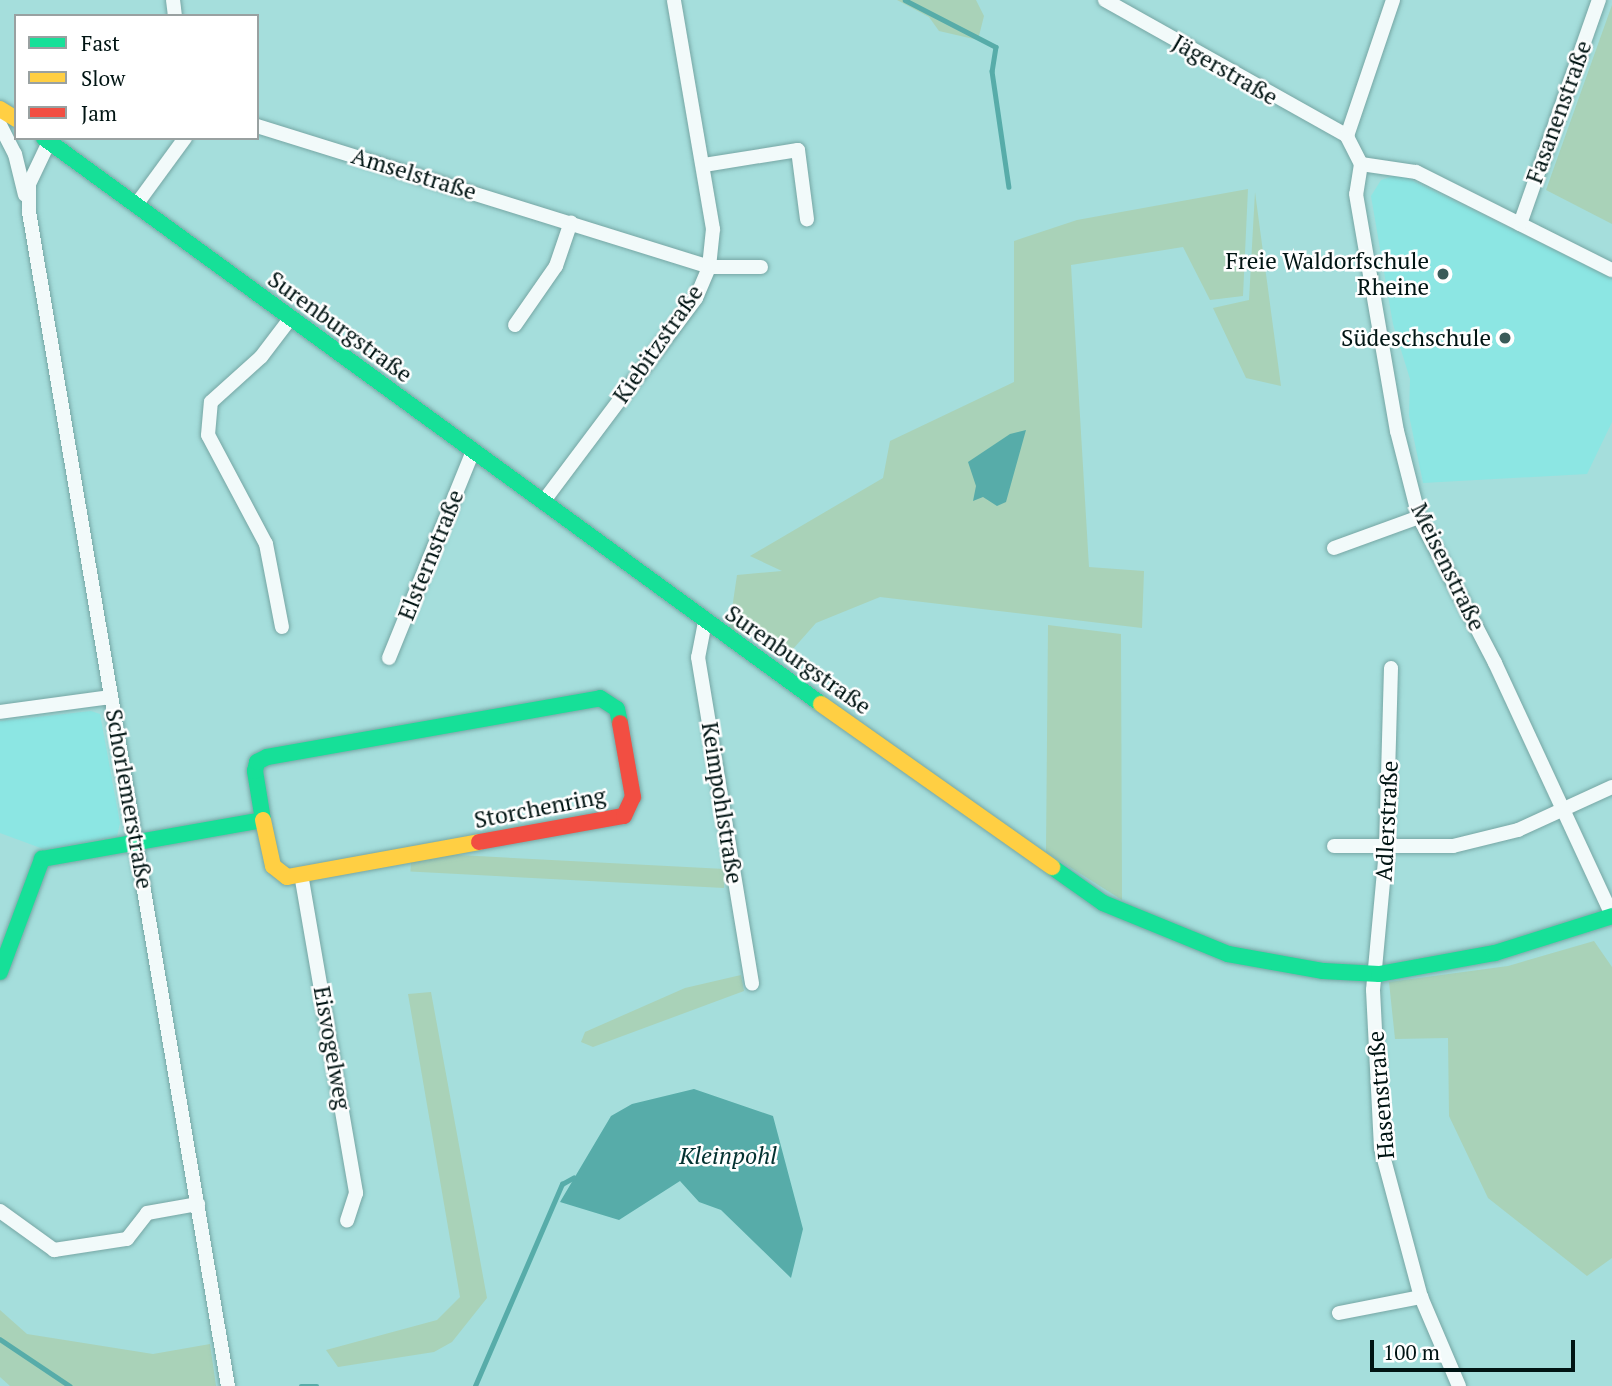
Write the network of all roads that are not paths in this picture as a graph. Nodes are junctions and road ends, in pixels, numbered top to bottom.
1 (674, 0) edge
2 (1105, 0) edge
3 (1135, 0) edge
4 (1394, 0) edge
5 (1599, 0) edge
6 (1127, 14) junction
7 (0, 125) edge
8 (259, 127) edge
9 (1347, 136) junction
10 (47, 140) edge
11 (184, 140) edge
12 (1361, 164) junction
13 (704, 165) junction
14 (136, 205) junction
15 (29, 212) junction
16 (807, 219) dead end
17 (571, 222) junction
18 (1520, 224) junction
19 (709, 267) junction
20 (761, 267) dead end
21 (1612, 270) edge
22 (290, 319) junction
23 (515, 325) dead end
24 (473, 451) junction
25 (543, 502) junction
26 (1419, 516) junction
27 (1335, 548) dead end
28 (705, 622) junction
29 (282, 627) dead end
30 (389, 658) dead end
31 (1391, 668) dead end
32 (111, 697) junction
33 (0, 712) edge
34 (1612, 788) edge
35 (1564, 809) junction
36 (262, 820) junction
37 (138, 842) junction
38 (1334, 846) dead end
39 (1386, 850) junction
40 (301, 874) junction
41 (1612, 915) edge
42 (0, 972) edge
43 (1379, 974) junction
44 (752, 984) dead end
45 (198, 1204) junction
46 (0, 1211) edge
47 (346, 1221) dead end
48 (1421, 1297) junction
49 (1339, 1312) dead end
50 (228, 1386) edge
51 (1459, 1386) edge

1 - 13 street, Kiebitzstraße
2 - 6 street, Jägerstraße
3 - 6 street
4 - 9 street
5 - 18 street, Fasanenstraße
6 - 9 street, Jägerstraße
7 - 15 street, Schorlemerstraße
8 - 17 street, Amselstraße
9 - 12 street
10 - 14 street, Surenburgstraße
10 - 15 street, Schorlemerstraße
11 - 14 street
12 - 18 street
12 - 26 street, Meisenstraße
13 - 16 street
13 - 19 street, Kiebitzstraße
14 - 22 street, Surenburgstraße
15 - 32 street, Schorlemerstraße
17 - 19 street, Amselstraße
17 - 23 street
18 - 21 street
19 - 20 street, Amselstraße
19 - 25 street, Kiebitzstraße
22 - 24 street, Surenburgstraße
22 - 29 street
24 - 25 street, Surenburgstraße
24 - 30 street, Elsternstraße
25 - 28 street, Surenburgstraße
26 - 27 street
26 - 35 street, Meisenstraße
28 - 43 street, Surenburgstraße
28 - 44 street, Keimpohlstraße
31 - 39 street, Adlerstraße
32 - 33 street
32 - 37 street, Schorlemerstraße
34 - 35 street
35 - 39 street
35 - 41 street, Meisenstraße
36 - 37 street
36 - 40 street, Storchenring
36 - 40 street, Storchenring
37 - 42 street
37 - 45 street, Schorlemerstraße
38 - 39 street
39 - 43 street, Adlerstraße
40 - 47 street, Eisvogelweg
41 - 43 street, Surenburgstraße
43 - 48 street, Hasenstraße
45 - 46 street
45 - 50 street, Schorlemerstraße
48 - 49 street
48 - 51 street, Hasenstraße

